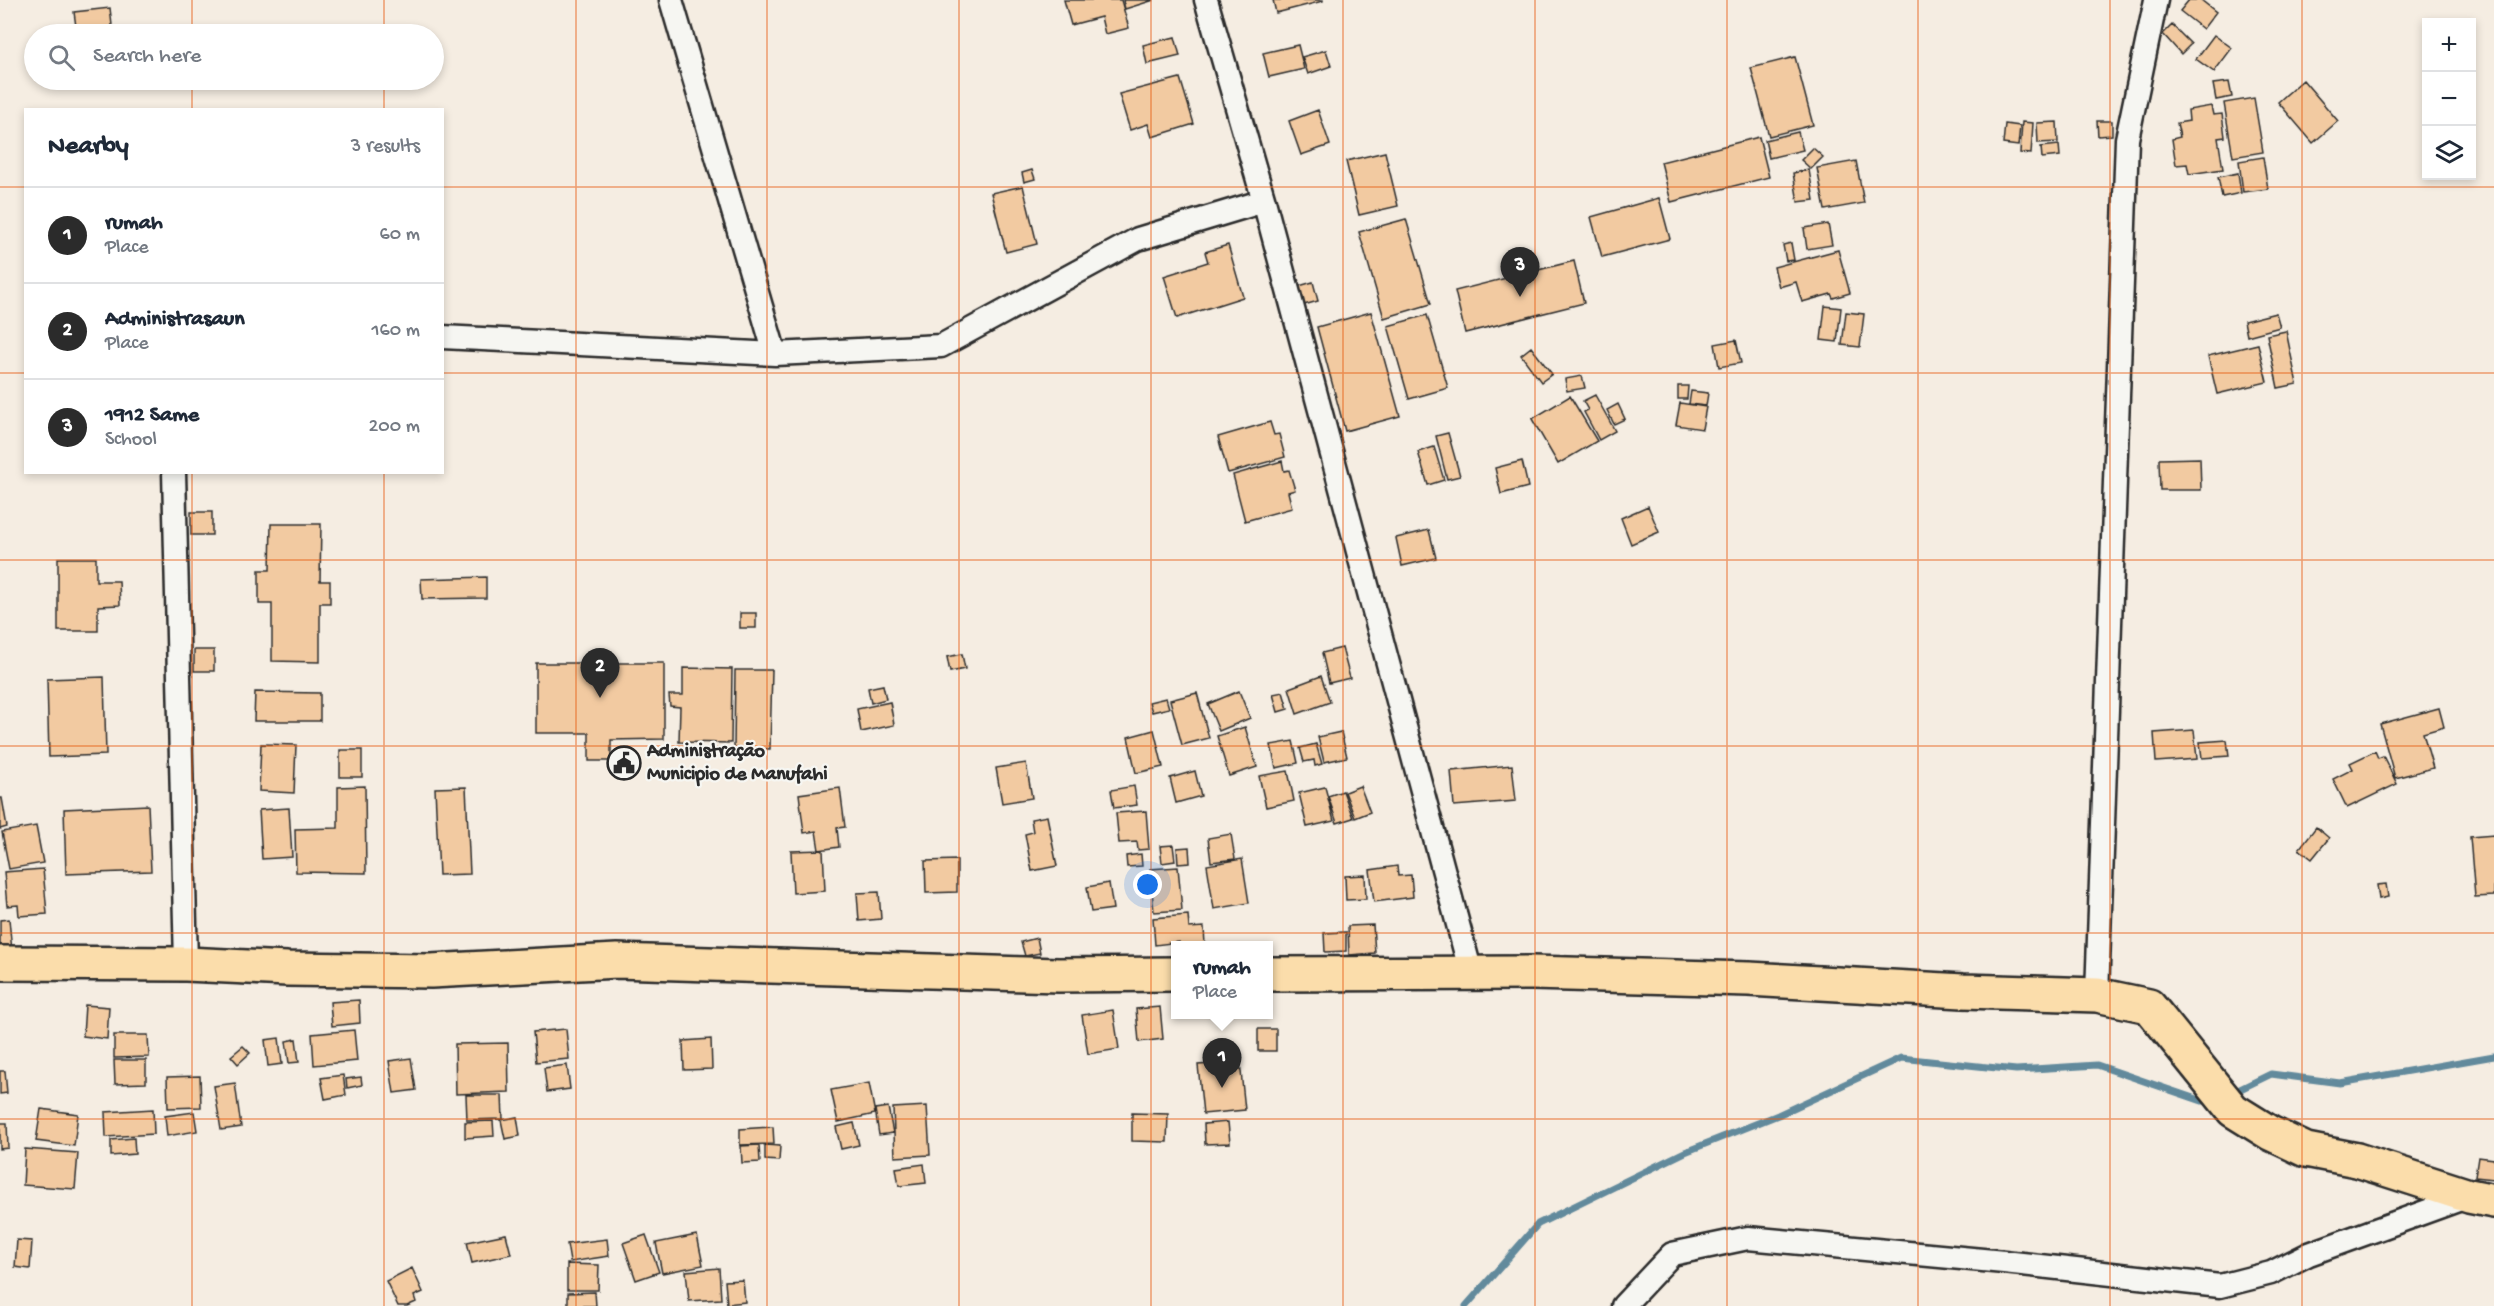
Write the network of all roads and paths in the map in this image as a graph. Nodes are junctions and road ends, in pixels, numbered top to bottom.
1 (671, 0) edge
2 (1206, 0) edge
3 (2156, 0) edge
4 (1264, 201) junction
5 (444, 337) edge
6 (775, 354) junction
7 (174, 474) edge
8 (0, 963) edge
9 (186, 964) junction
10 (1471, 973) junction
11 (1171, 974) edge
12 (1273, 974) edge
13 (2097, 995) junction
14 (2482, 1199) edge
15 (1623, 1306) edge

1 - 6 street
2 - 4 street
3 - 13 street
4 - 6 street
4 - 10 street
5 - 6 street
7 - 9 street
8 - 9 main road
9 - 11 main road
10 - 12 main road
10 - 13 main road
13 - 14 main road
14 - 15 street

